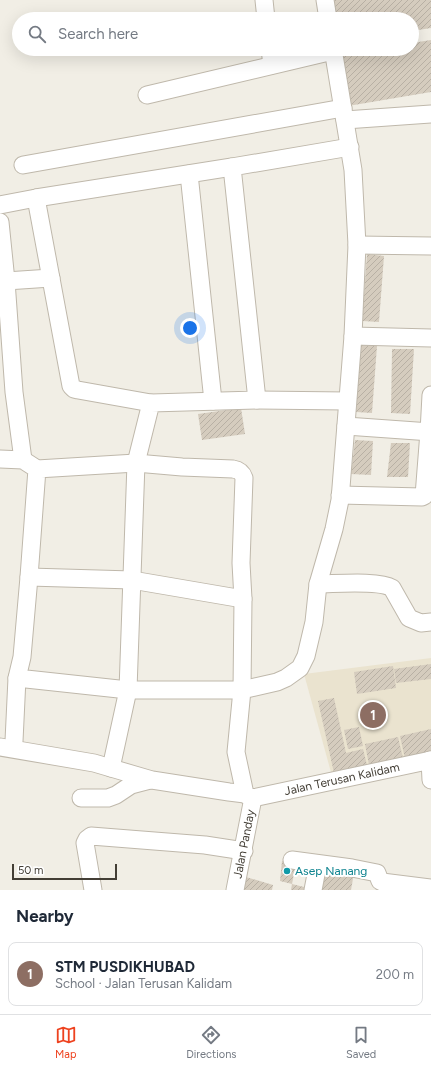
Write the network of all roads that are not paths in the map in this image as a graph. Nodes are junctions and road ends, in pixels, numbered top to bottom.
1 (264, 0) edge
2 (325, 0) edge
3 (265, 12) edge
4 (327, 12) edge
5 (334, 56) edge
6 (271, 57) edge
7 (147, 95) dead end
8 (344, 114) junction
9 (431, 114) edge
10 (350, 147) junction
11 (23, 165) dead end
12 (232, 167) junction
13 (188, 174) junction
14 (36, 198) junction
15 (0, 205) edge
16 (0, 222) edge
17 (357, 245) junction
18 (431, 246) edge
19 (51, 278) junction
20 (6, 281) junction
21 (353, 336) junction
22 (431, 338) edge
23 (431, 395) edge
24 (257, 400) junction
25 (213, 401) junction
26 (348, 401) junction
27 (151, 403) junction
28 (346, 426) junction
29 (430, 432) edge
30 (0, 459) edge
31 (136, 463) junction
32 (30, 464) junction
33 (340, 495) junction
34 (30, 577) junction
35 (132, 580) junction
36 (318, 584) junction
37 (242, 599) junction
38 (431, 622) edge
39 (17, 678) junction
40 (128, 690) junction
41 (242, 690) junction
42 (7, 744) edge
43 (431, 760) edge
44 (111, 768) junction
45 (152, 780) junction
46 (431, 780) edge
47 (249, 796) junction
48 (81, 798) dead end
49 (244, 851) junction
50 (292, 860) dead end
51 (318, 864) junction
52 (431, 888) edge
53 (92, 890) edge
54 (236, 890) edge
55 (313, 890) edge

1 - 3 street
2 - 4 street
5 - 8 street
6 - 7 street
8 - 9 street
8 - 10 street
8 - 11 street
10 - 12 street
10 - 17 street
12 - 13 street
12 - 24 street
13 - 14 street
13 - 25 street
14 - 15 street
14 - 19 street
16 - 20 street
17 - 18 street
17 - 21 street
19 - 20 street
19 - 27 street
20 - 32 street
21 - 22 street
21 - 26 street
23 - 29 street
24 - 25 street
24 - 26 street
25 - 27 street
26 - 28 street
27 - 31 street
28 - 29 street
28 - 33 street
29 - 33 street
30 - 32 street
31 - 32 street
31 - 35 street
31 - 37 street
32 - 34 street
33 - 36 street
34 - 35 street
34 - 39 street
35 - 37 street
35 - 40 street
36 - 38 street
36 - 41 street
37 - 41 street
39 - 40 street
39 - 42 street
40 - 41 street
40 - 44 street
41 - 47 street
42 - 44 street
43 - 46 street
43 - 47 street, Jalan Terusan Kalidam
44 - 45 street
45 - 47 street, Jalan Terusan Kalidam
45 - 48 street
47 - 49 street, Jalan Panday
49 - 53 street
49 - 54 street, Jalan Panday
50 - 51 street
51 - 52 street
51 - 55 street

